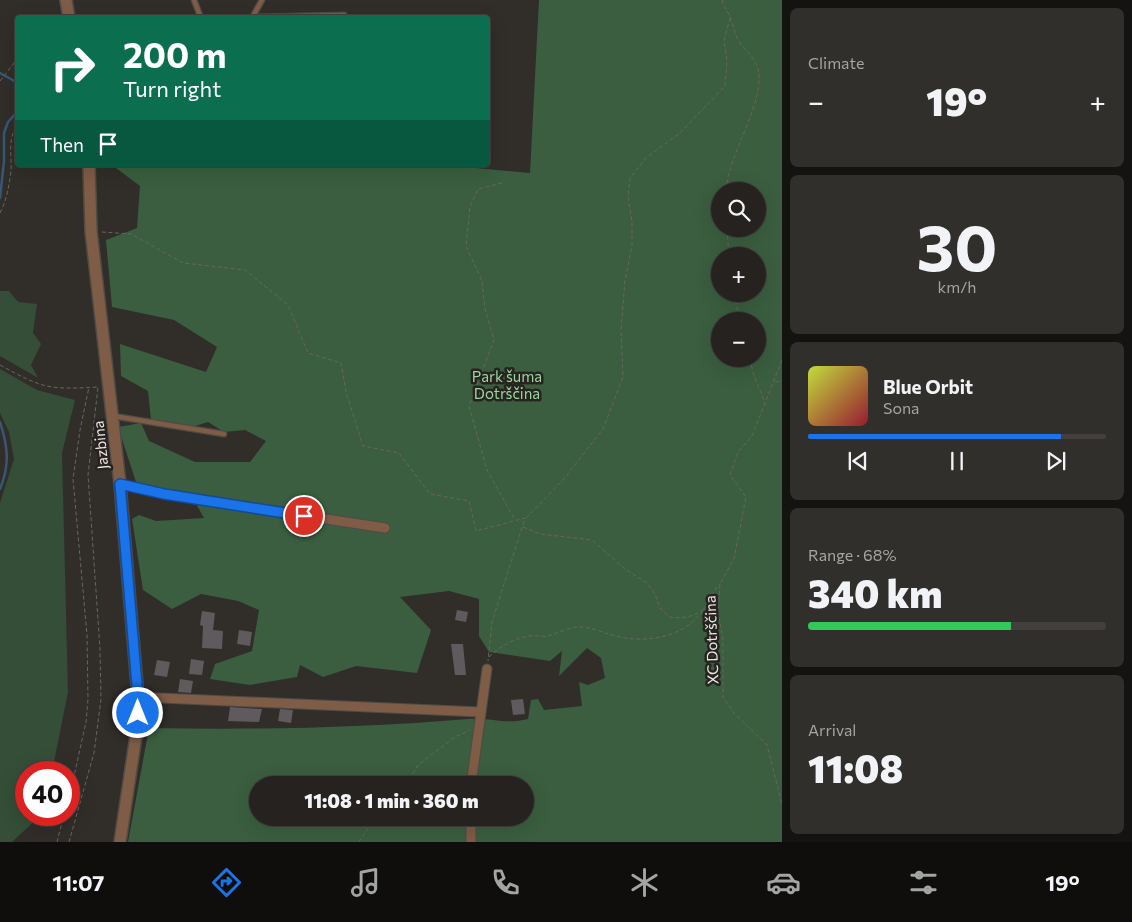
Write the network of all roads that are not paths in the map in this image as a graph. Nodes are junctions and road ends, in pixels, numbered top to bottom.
1 (66, 0) edge
2 (194, 0) edge
3 (262, 0) edge
4 (68, 15) edge
5 (200, 15) edge
6 (253, 15) edge
7 (89, 167) edge
8 (113, 416) junction
9 (224, 434) dead end
10 (120, 484) junction
11 (385, 528) dead end
12 (487, 669) road end
13 (138, 697) junction
14 (480, 712) junction
15 (472, 776) edge
16 (471, 826) edge
17 (120, 842) edge
18 (471, 842) edge

1 - 4 street
2 - 5 lane
3 - 6 lane
7 - 8 street, Jazbina
8 - 9 lane
8 - 10 street, Jazbina
10 - 11 street
10 - 13 street, Jazbina
12 - 14 street
13 - 14 street
13 - 17 street, Jazbina
14 - 15 street
16 - 18 street

